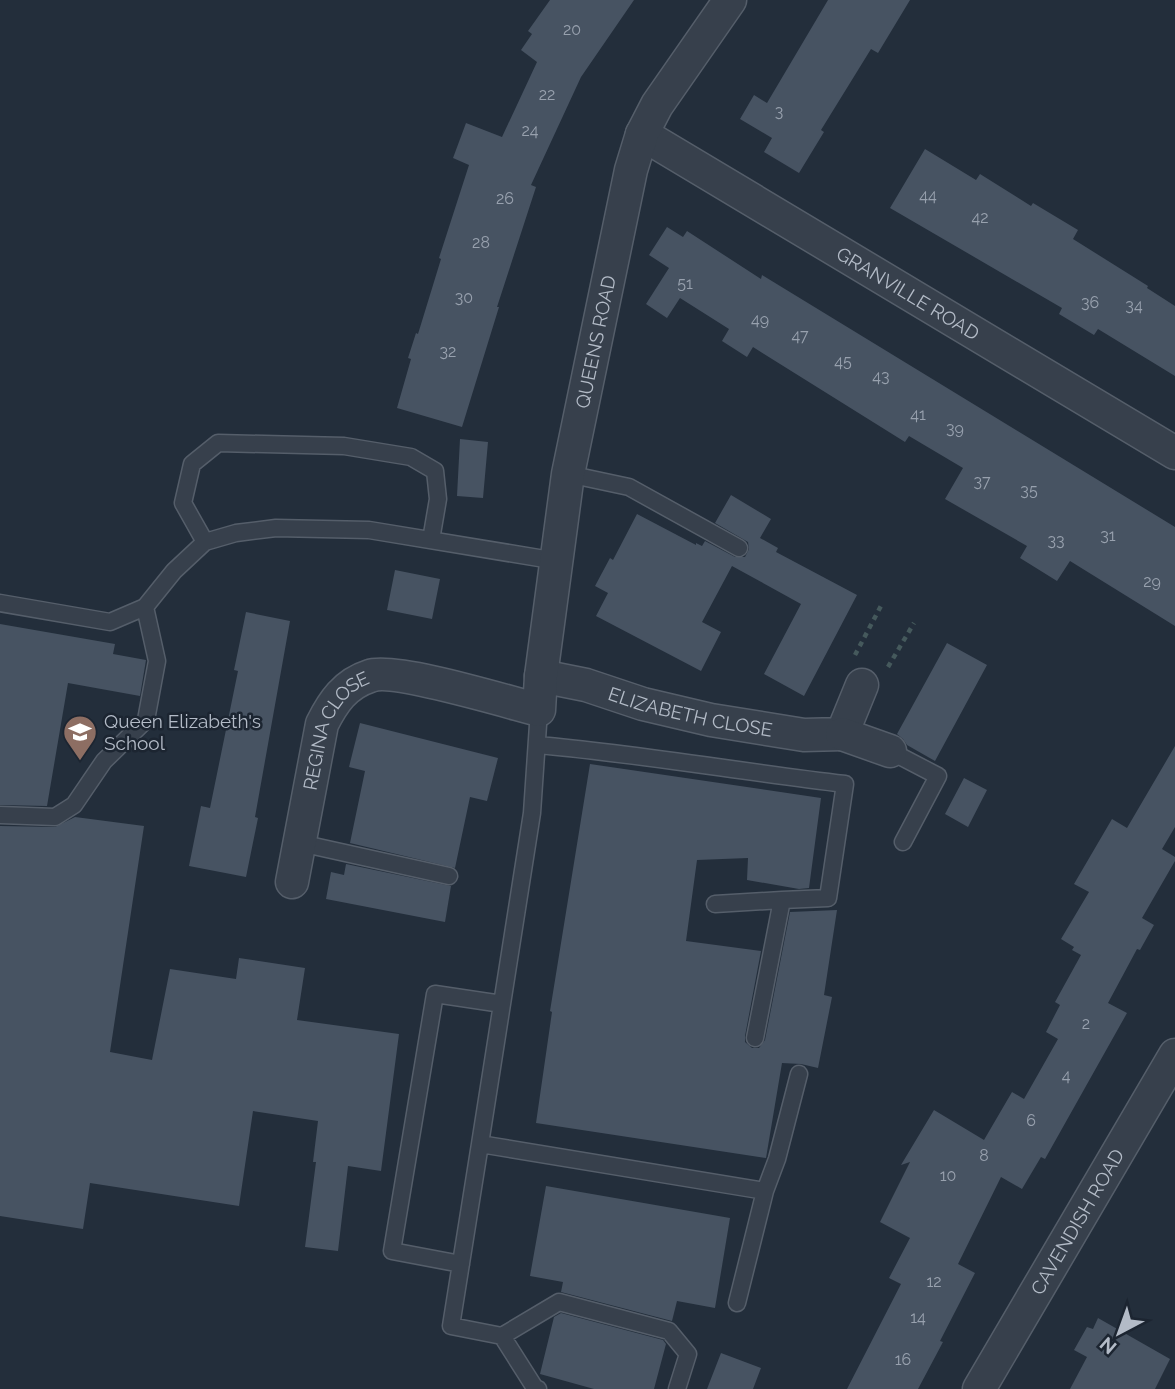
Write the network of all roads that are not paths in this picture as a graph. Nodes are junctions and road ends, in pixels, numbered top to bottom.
1 (730, 0) edge
2 (642, 134) junction
3 (1175, 453) edge
4 (568, 474) junction
5 (431, 540) junction
6 (205, 542) junction
7 (739, 548) dead end
8 (557, 561) junction
9 (0, 603) edge
10 (145, 607) junction
11 (541, 676) junction
12 (862, 685) dead end
13 (539, 710) junction
14 (842, 734) junction
15 (538, 745) junction
16 (890, 751) joint
17 (0, 815) edge
18 (903, 842) dead end
19 (300, 843) junction
20 (449, 876) dead end
21 (292, 882) dead end
22 (782, 900) junction
23 (715, 904) dead end
24 (502, 1004) junction
25 (755, 1038) dead end
26 (1175, 1055) edge
27 (799, 1074) dead end
28 (480, 1144) junction
29 (765, 1191) junction
30 (461, 1264) junction
31 (737, 1303) dead end
32 (502, 1336) junction
33 (538, 1389) edge
34 (677, 1389) edge
35 (979, 1389) edge

1 - 2 street, QUEENS ROAD
2 - 3 street, GRANVILLE ROAD
2 - 4 street, QUEENS ROAD
4 - 7 lane
4 - 8 street, QUEENS ROAD
5 - 6 lane
5 - 6 lane
5 - 8 lane
6 - 10 lane
8 - 11 street, QUEENS ROAD
9 - 10 lane
10 - 17 lane
11 - 13 street, QUEENS ROAD
11 - 14 street, ELIZABETH CLOSE
12 - 14 street
13 - 15 lane
13 - 19 street, REGINA CLOSE
14 - 16 street, ELIZABETH CLOSE
15 - 22 lane
15 - 24 lane
16 - 18 lane
19 - 20 lane
19 - 21 street, REGINA CLOSE
22 - 23 lane
22 - 25 lane
24 - 28 lane
24 - 30 lane
26 - 35 street, CAVENDISH ROAD
27 - 29 lane
28 - 29 lane
28 - 30 lane
29 - 31 lane
30 - 32 lane
32 - 33 lane
32 - 34 lane

